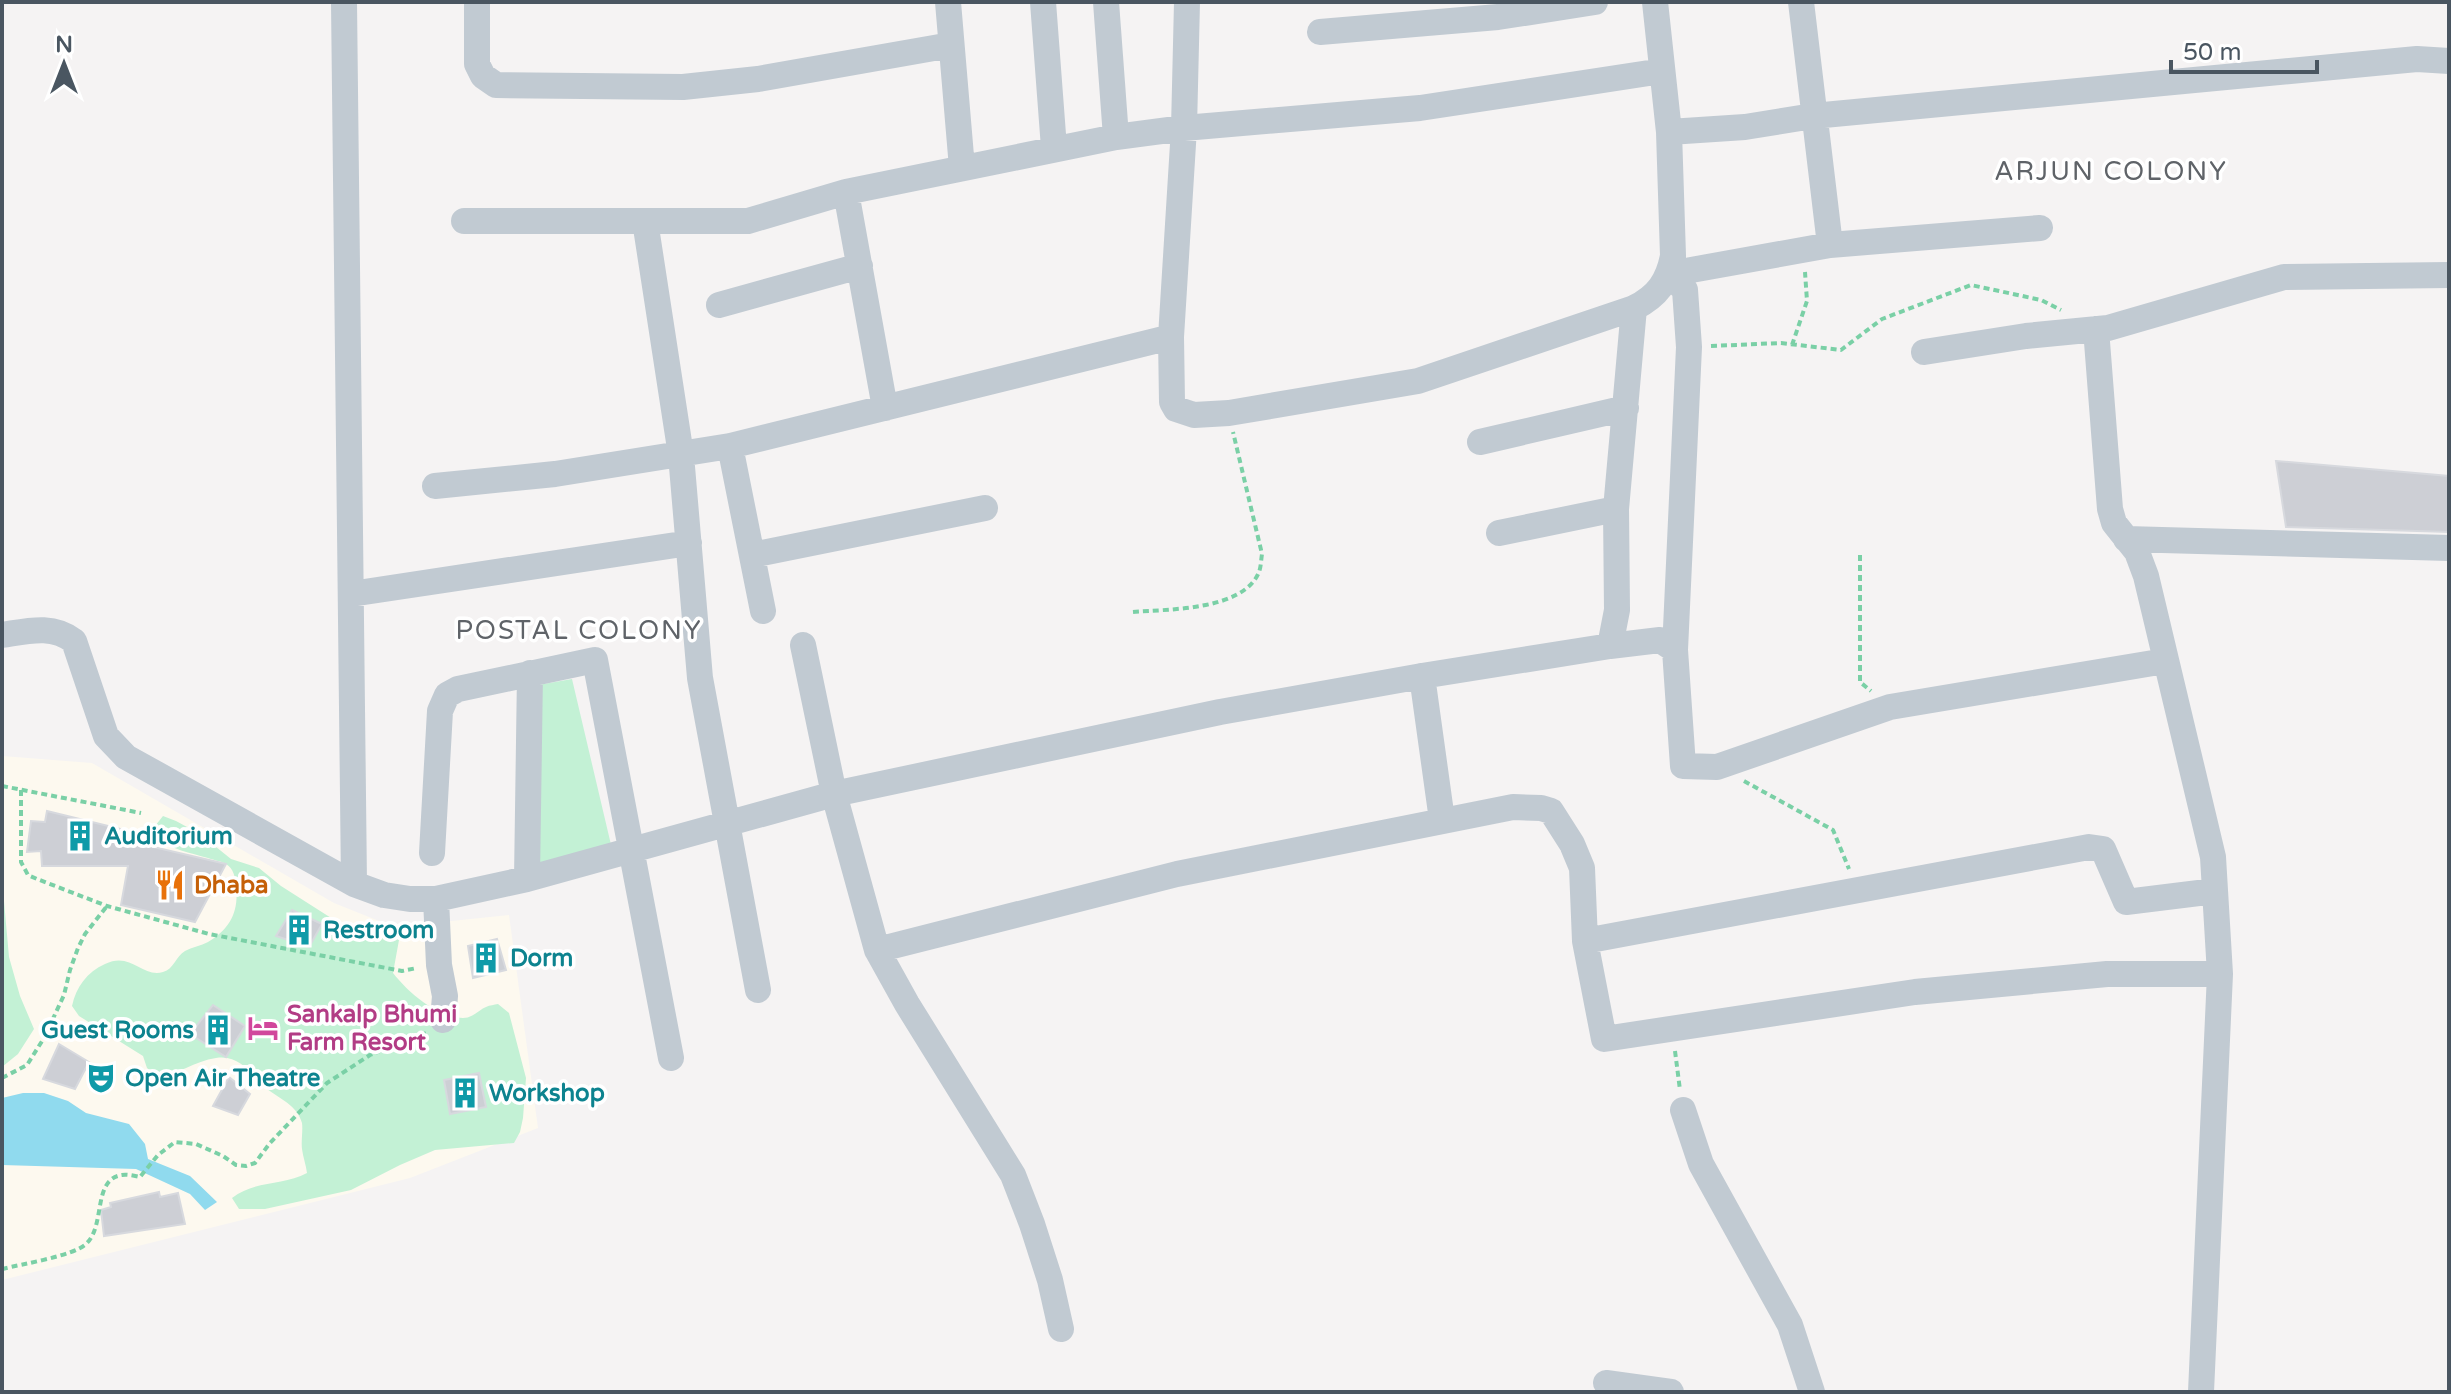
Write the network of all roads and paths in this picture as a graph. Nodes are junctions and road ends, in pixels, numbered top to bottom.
1 (344, 2) edge
2 (477, 2) edge
3 (948, 2) edge
4 (1043, 2) edge
5 (1106, 2) edge
6 (1187, 2) edge
7 (1595, 2) edge
8 (1655, 2) edge
9 (1801, 2) edge
10 (1320, 32) dead end
11 (951, 45) junction
12 (2449, 61) edge
13 (1662, 71) junction
14 (1813, 116) junction
15 (1184, 128) junction
16 (1669, 132) junction
17 (1116, 137) junction
18 (1054, 148) junction
19 (962, 168) junction
20 (846, 192) junction
21 (464, 221) dead end
22 (645, 221) junction
23 (2040, 228) dead end
24 (1830, 245) junction
25 (1803, 250) junction
26 (860, 266) junction
27 (1669, 274) junction
28 (2449, 275) edge
29 (719, 305) dead end
30 (1634, 308) junction
31 (2065, 312) dead end
32 (2096, 329) junction
33 (1171, 337) junction
34 (1792, 345) junction
35 (1689, 347) junction
36 (1924, 352) dead end
37 (885, 408) junction
38 (1626, 408) junction
39 (1229, 413) junction
40 (1480, 442) dead end
41 (730, 446) junction
42 (681, 455) junction
43 (435, 486) dead end
44 (985, 508) dead end
45 (1616, 509) junction
46 (1499, 533) dead end
47 (2126, 539) junction
48 (689, 543) junction
49 (2449, 548) edge
50 (752, 555) junction
51 (1860, 555) dead end
52 (351, 594) junction
53 (763, 611) dead end
54 (1133, 612) dead end
55 (2, 635) edge
56 (803, 645) dead end
57 (1610, 646) junction
58 (1675, 650) junction
59 (2165, 661) junction
60 (530, 673) junction
61 (1422, 676) junction
62 (1890, 707) junction
63 (1717, 767) junction
64 (2, 786) edge
65 (21, 790) junction
66 (834, 794) junction
67 (141, 813) dead end
68 (1442, 820) junction
69 (728, 823) junction
70 (630, 851) junction
71 (432, 853) dead end
72 (527, 879) junction
73 (354, 884) junction
74 (1858, 890) junction
75 (2215, 891) junction
76 (436, 899) junction
77 (107, 906) junction
78 (1585, 941) junction
79 (877, 950) junction
80 (439, 965) junction
81 (2220, 974) junction
82 (758, 990) dead end
83 (443, 1020) joint
84 (1672, 1029) junction
85 (671, 1058) dead end
86 (2, 1078) edge
87 (1683, 1110) joint
88 (2, 1269) edge
89 (1061, 1329) dead end
90 (1606, 1383) dead end
91 (1671, 1392) edge
92 (1812, 1392) edge
93 (2201, 1392) edge

1 - 52 street
2 - 11 street
3 - 11 street
4 - 18 street
5 - 17 street
6 - 15 street
7 - 10 street
8 - 13 street
9 - 14 street
11 - 19 street
12 - 14 street
13 - 15 street
13 - 16 street
14 - 16 street
14 - 24 street
15 - 17 street
15 - 33 street
16 - 27 street
17 - 18 street
18 - 19 street
19 - 20 street
20 - 22 street
20 - 26 street
21 - 22 street
22 - 42 street
23 - 24 street
24 - 25 street
25 - 27 street
25 - 34 path
26 - 29 street
26 - 37 street
27 - 30 street
27 - 35 street
28 - 32 street
30 - 38 street
30 - 39 street
31 - 34 path
32 - 36 street
32 - 47 street
33 - 37 street
33 - 39 street
34 - 35 path
35 - 58 street
37 - 41 street
38 - 40 street
38 - 45 street
39 - 54 path
41 - 42 street
41 - 50 street
42 - 43 street
42 - 48 street
44 - 50 street
45 - 46 street
45 - 57 street
47 - 49 street
47 - 59 street
48 - 52 street
48 - 69 street
50 - 53 street
51 - 62 path
52 - 73 street
55 - 73 street
56 - 66 street
57 - 58 street
57 - 61 street
58 - 63 street
59 - 62 street
59 - 75 street
60 - 70 street
60 - 71 street
60 - 72 street
61 - 66 street
61 - 68 street
62 - 63 street
63 - 74 path
64 - 65 path
65 - 67 path
65 - 77 path
66 - 69 street
66 - 79 street
68 - 78 street
68 - 79 street
69 - 70 street
69 - 82 street
70 - 72 street
70 - 85 street
72 - 76 street
73 - 76 street
74 - 75 street
74 - 78 street
75 - 81 street
76 - 80 street
77 - 80 path
77 - 86 path
78 - 84 street
79 - 89 street
80 - 83 street
81 - 84 street
81 - 93 street
83 - 88 path
84 - 87 path
87 - 92 street
90 - 91 street

